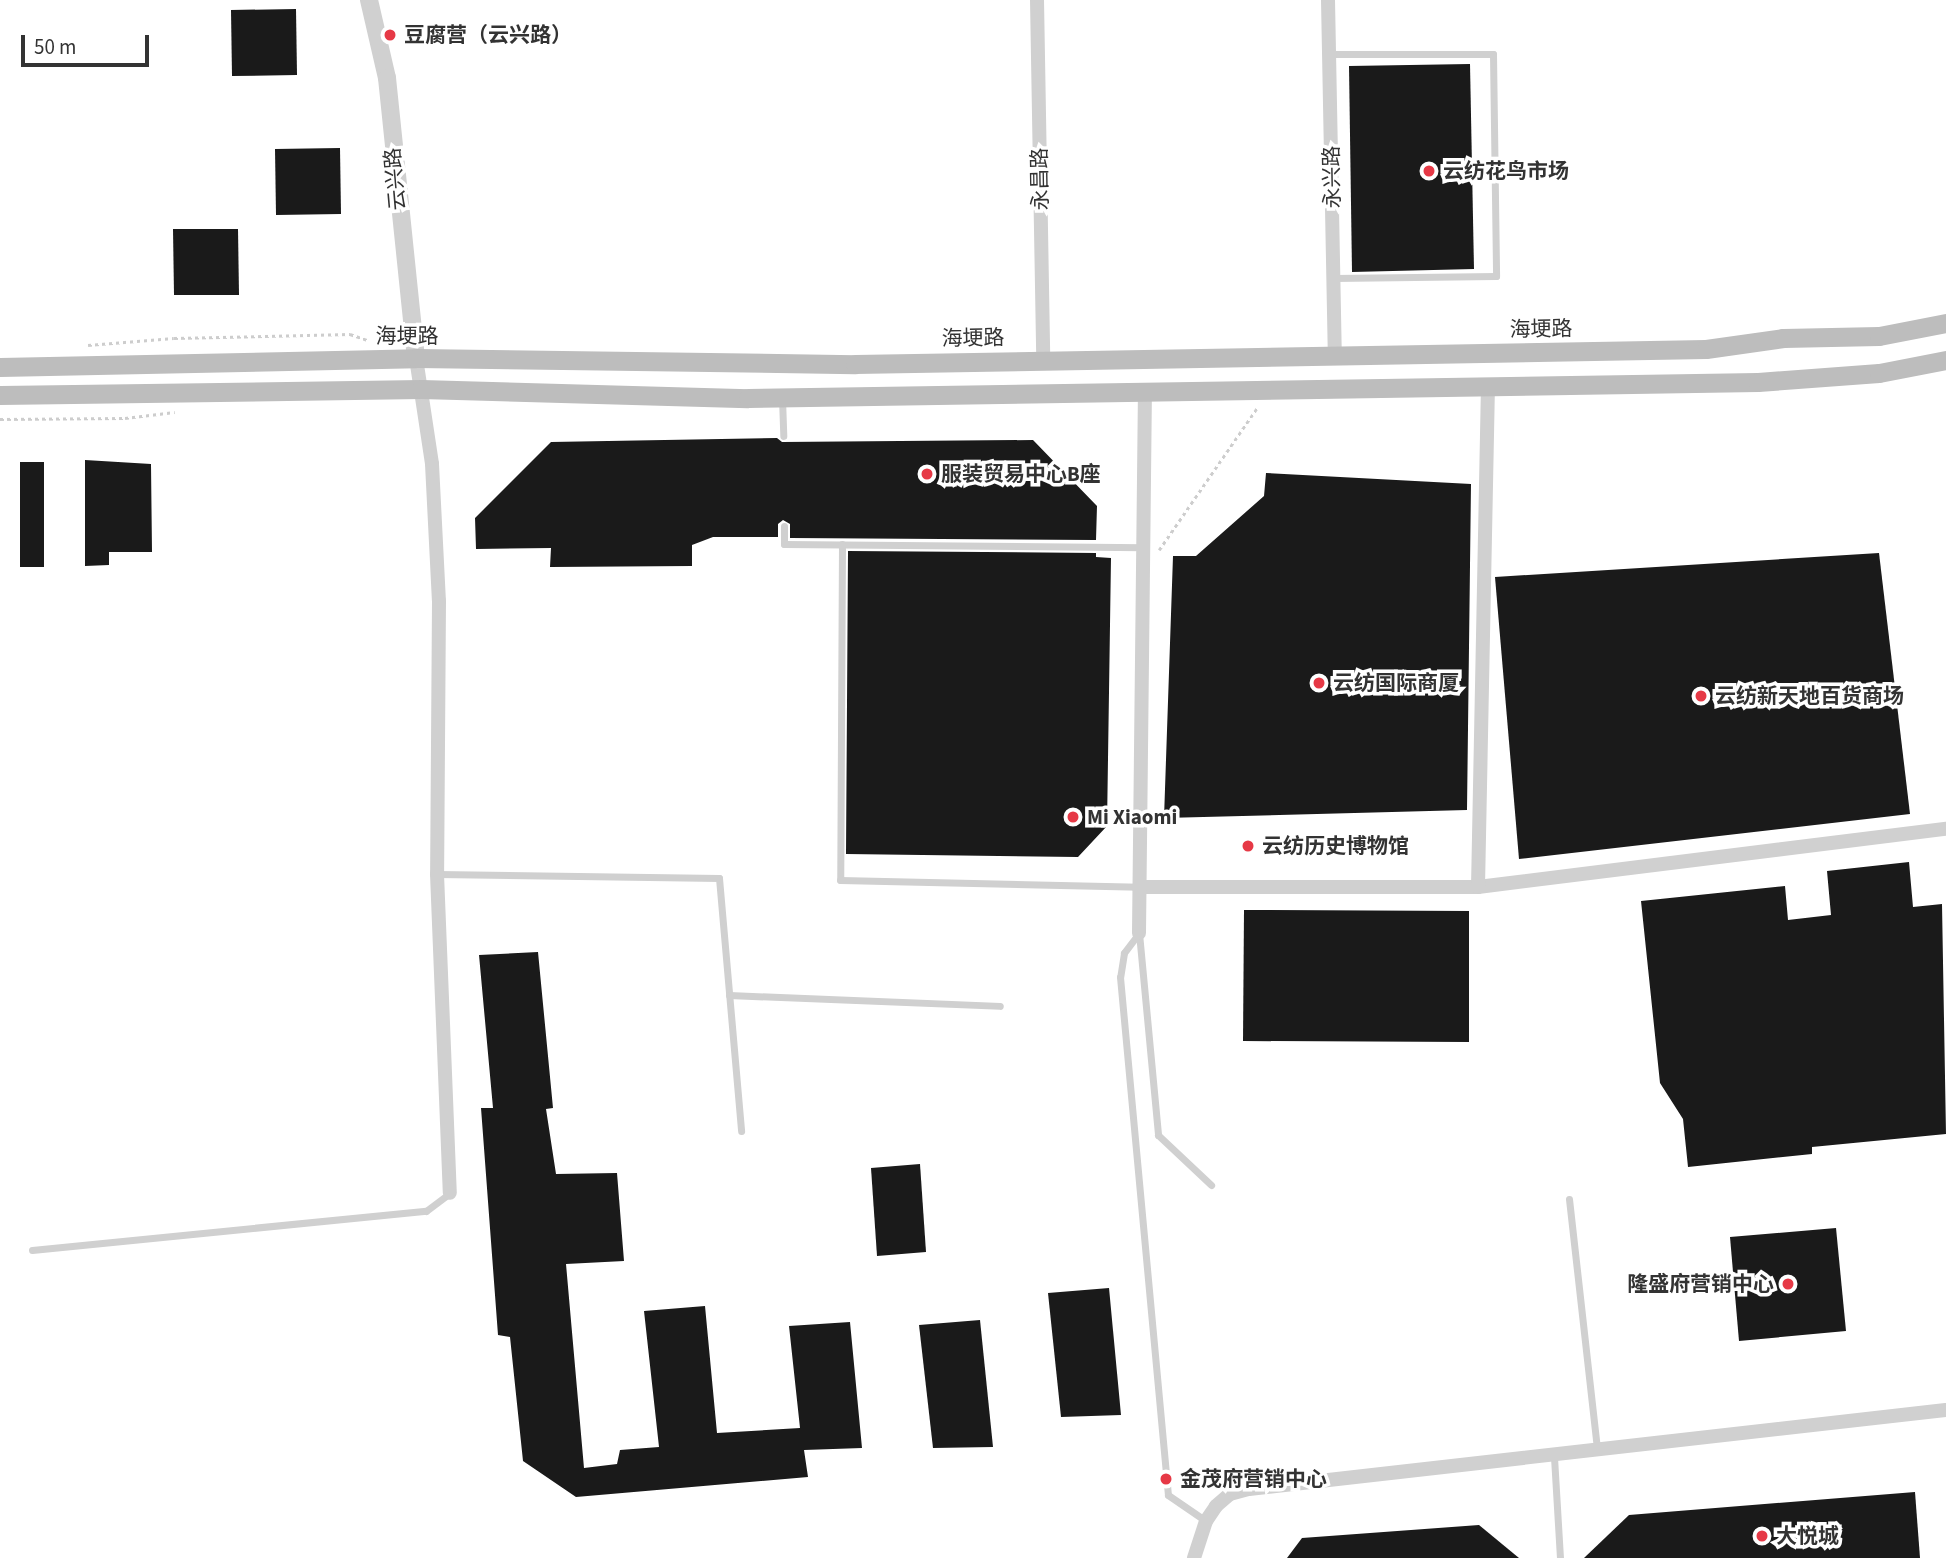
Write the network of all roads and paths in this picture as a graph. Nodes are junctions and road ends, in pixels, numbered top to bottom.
1 (369, 0) edge
2 (1037, 0) edge
3 (1328, 0) edge
4 (1329, 54) junction
5 (1334, 278) junction
6 (1946, 323) edge
7 (376, 344) dead end
8 (76, 346) dead end
9 (1335, 355) junction
10 (416, 358) junction
11 (1043, 359) junction
12 (1946, 360) edge
13 (0, 367) edge
14 (1488, 385) junction
15 (1271, 388) junction
16 (421, 389) junction
17 (1145, 391) junction
18 (0, 395) edge
19 (782, 398) junction
20 (783, 436) dead end
21 (784, 526) dead end
22 (842, 544) junction
23 (1144, 547) junction
24 (1145, 571) junction
25 (1946, 829) edge
26 (436, 874) junction
27 (1139, 887) junction
28 (1478, 887) junction
29 (1139, 933) junction
30 (729, 995) junction
31 (1000, 1006) dead end
32 (741, 1131) dead end
33 (1211, 1185) dead end
34 (450, 1193) joint
35 (1569, 1199) dead end
36 (32, 1250) dead end
37 (1946, 1410) edge
38 (1597, 1453) junction
39 (1554, 1457) junction
40 (1206, 1521) junction
41 (1194, 1558) edge
42 (1560, 1558) edge

1 - 10 street, 云兴路
2 - 11 street, 永昌路
3 - 4 street, 永兴路
4 - 5 street, 永兴路
4 - 5 lane
5 - 9 street, 永兴路
6 - 9 main road, 海埂路
7 - 8 path
9 - 11 main road, 海埂路
10 - 11 main road, 海埂路
10 - 13 main road, 海埂路
10 - 16 street
12 - 14 main road
14 - 15 main road
14 - 28 street
15 - 17 main road
15 - 24 path
16 - 18 main road
16 - 19 main road
16 - 26 street
17 - 19 main road
17 - 23 street
19 - 20 lane
21 - 22 lane
22 - 23 lane
22 - 27 lane
23 - 24 street
24 - 27 street
25 - 28 street
26 - 30 lane
26 - 34 street
27 - 28 street
27 - 29 street
29 - 33 lane
29 - 40 lane
30 - 31 lane
30 - 32 lane
34 - 36 lane
35 - 38 lane
37 - 38 street
38 - 39 street
39 - 40 street
39 - 42 lane
40 - 41 street

